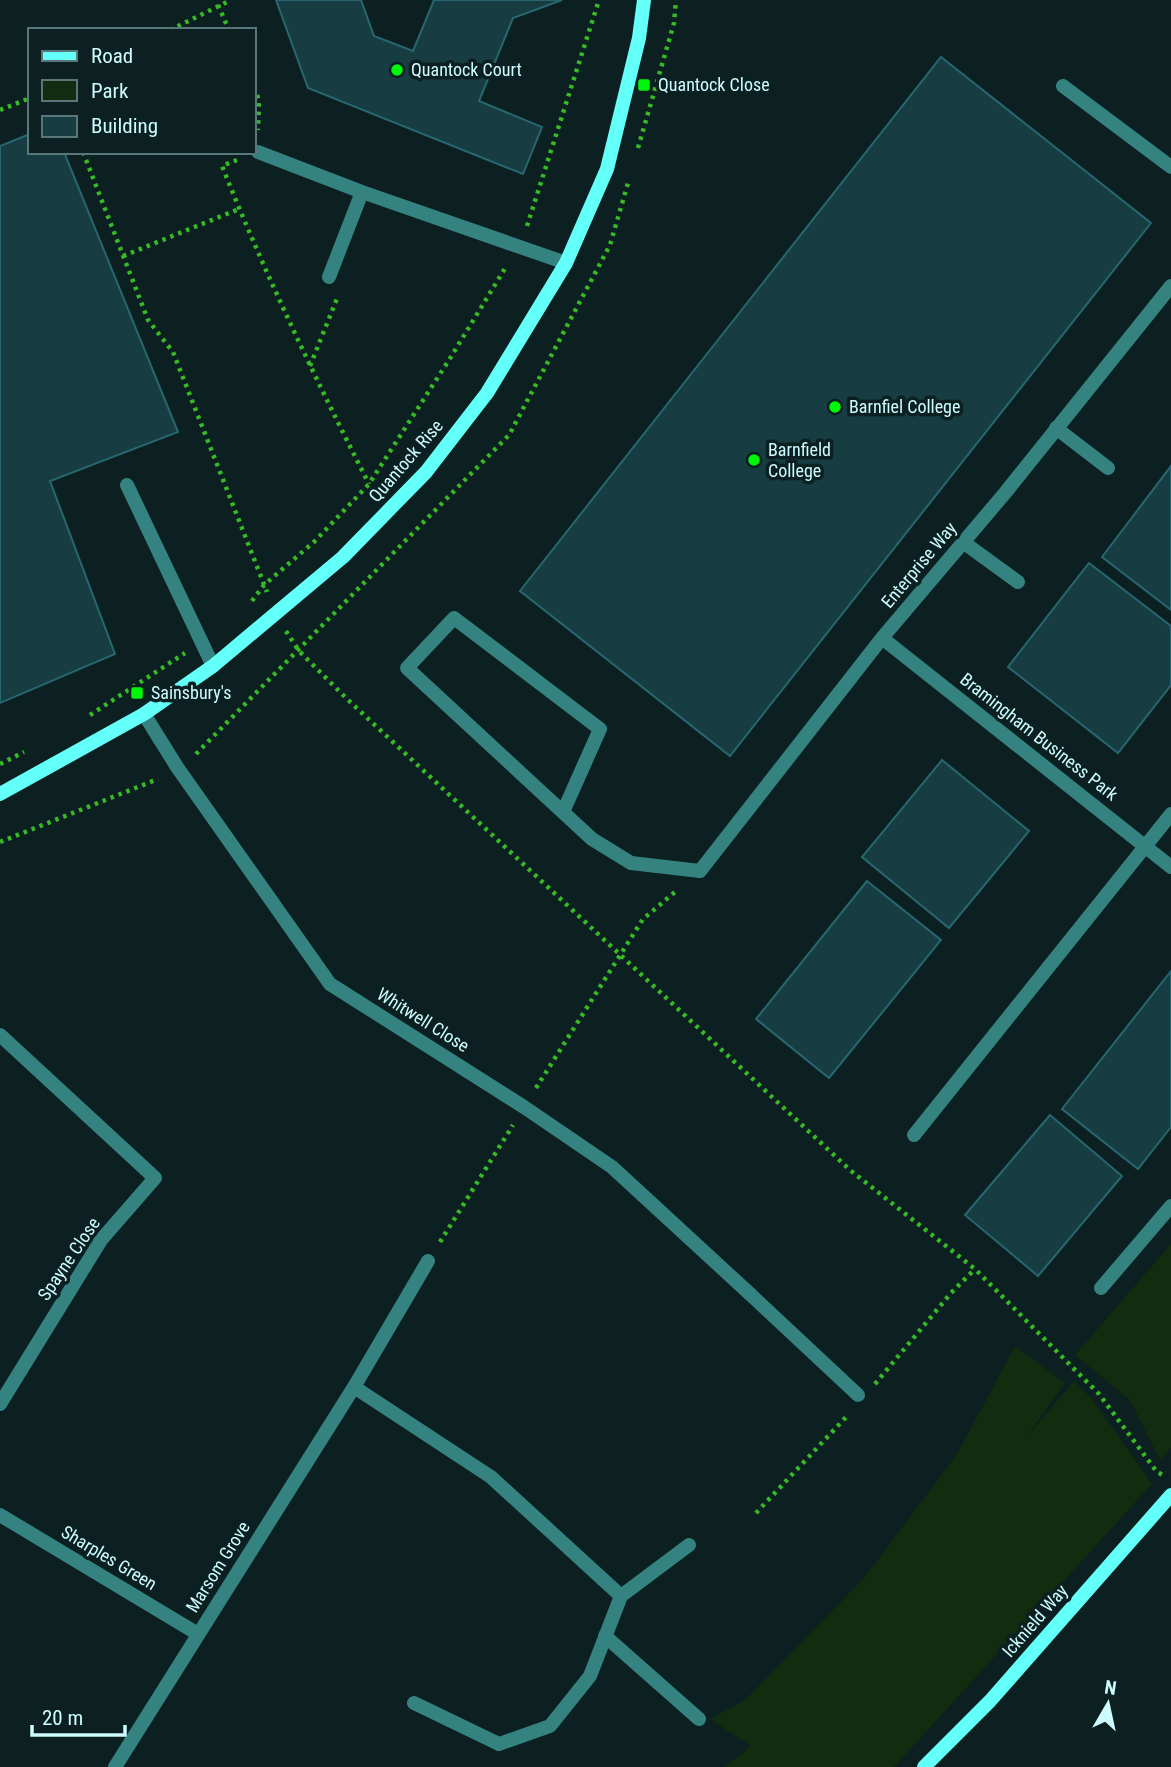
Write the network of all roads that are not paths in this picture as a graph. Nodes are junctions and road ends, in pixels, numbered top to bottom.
1 (644, 0) edge
2 (1063, 86) dead end
3 (258, 152) road end
4 (1171, 167) edge
5 (362, 192) junction
6 (566, 263) junction
7 (329, 277) road end
8 (1171, 286) edge
9 (1056, 429) junction
10 (1108, 468) dead end
11 (127, 485) dead end
12 (963, 542) junction
13 (1018, 582) dead end
14 (882, 638) junction
15 (213, 666) junction
16 (144, 714) junction
17 (0, 794) edge
18 (563, 812) junction
19 (1171, 814) edge
20 (1146, 845) junction
21 (1171, 867) edge
22 (0, 1035) edge
23 (914, 1135) dead end
24 (1171, 1206) edge
25 (428, 1261) road end
26 (1101, 1288) dead end
27 (354, 1387) junction
28 (858, 1395) dead end
29 (0, 1404) edge
30 (1171, 1495) edge
31 (0, 1515) edge
32 (690, 1545) dead end
33 (621, 1596) junction
34 (198, 1634) junction
35 (605, 1636) junction
36 (414, 1703) dead end
37 (699, 1719) dead end
38 (115, 1767) edge
39 (924, 1767) edge

1 - 6 street, Quantock Rise
2 - 4 street
3 - 5 street
5 - 6 street
5 - 7 street
6 - 15 street, Quantock Rise
8 - 9 street, Enterprise Way
9 - 10 street
9 - 12 street, Enterprise Way
11 - 15 street
12 - 13 street
12 - 14 street, Enterprise Way
14 - 18 street, Enterprise Way
14 - 20 street, Bramingham Business Park
15 - 16 street, Quantock Rise
16 - 17 street, Quantock Rise
16 - 28 street, Whitwell Close
18 - 18 street
19 - 20 street
20 - 21 street, Bramingham Business Park
20 - 23 street
22 - 29 street, Spayne Close
24 - 26 street
25 - 27 street, Marsom Grove
27 - 33 street
27 - 34 street, Marsom Grove
30 - 39 street, Icknield Way
31 - 34 street, Sharples Green
32 - 33 street
33 - 35 street
34 - 38 street, Marsom Grove
35 - 36 street
35 - 37 street

